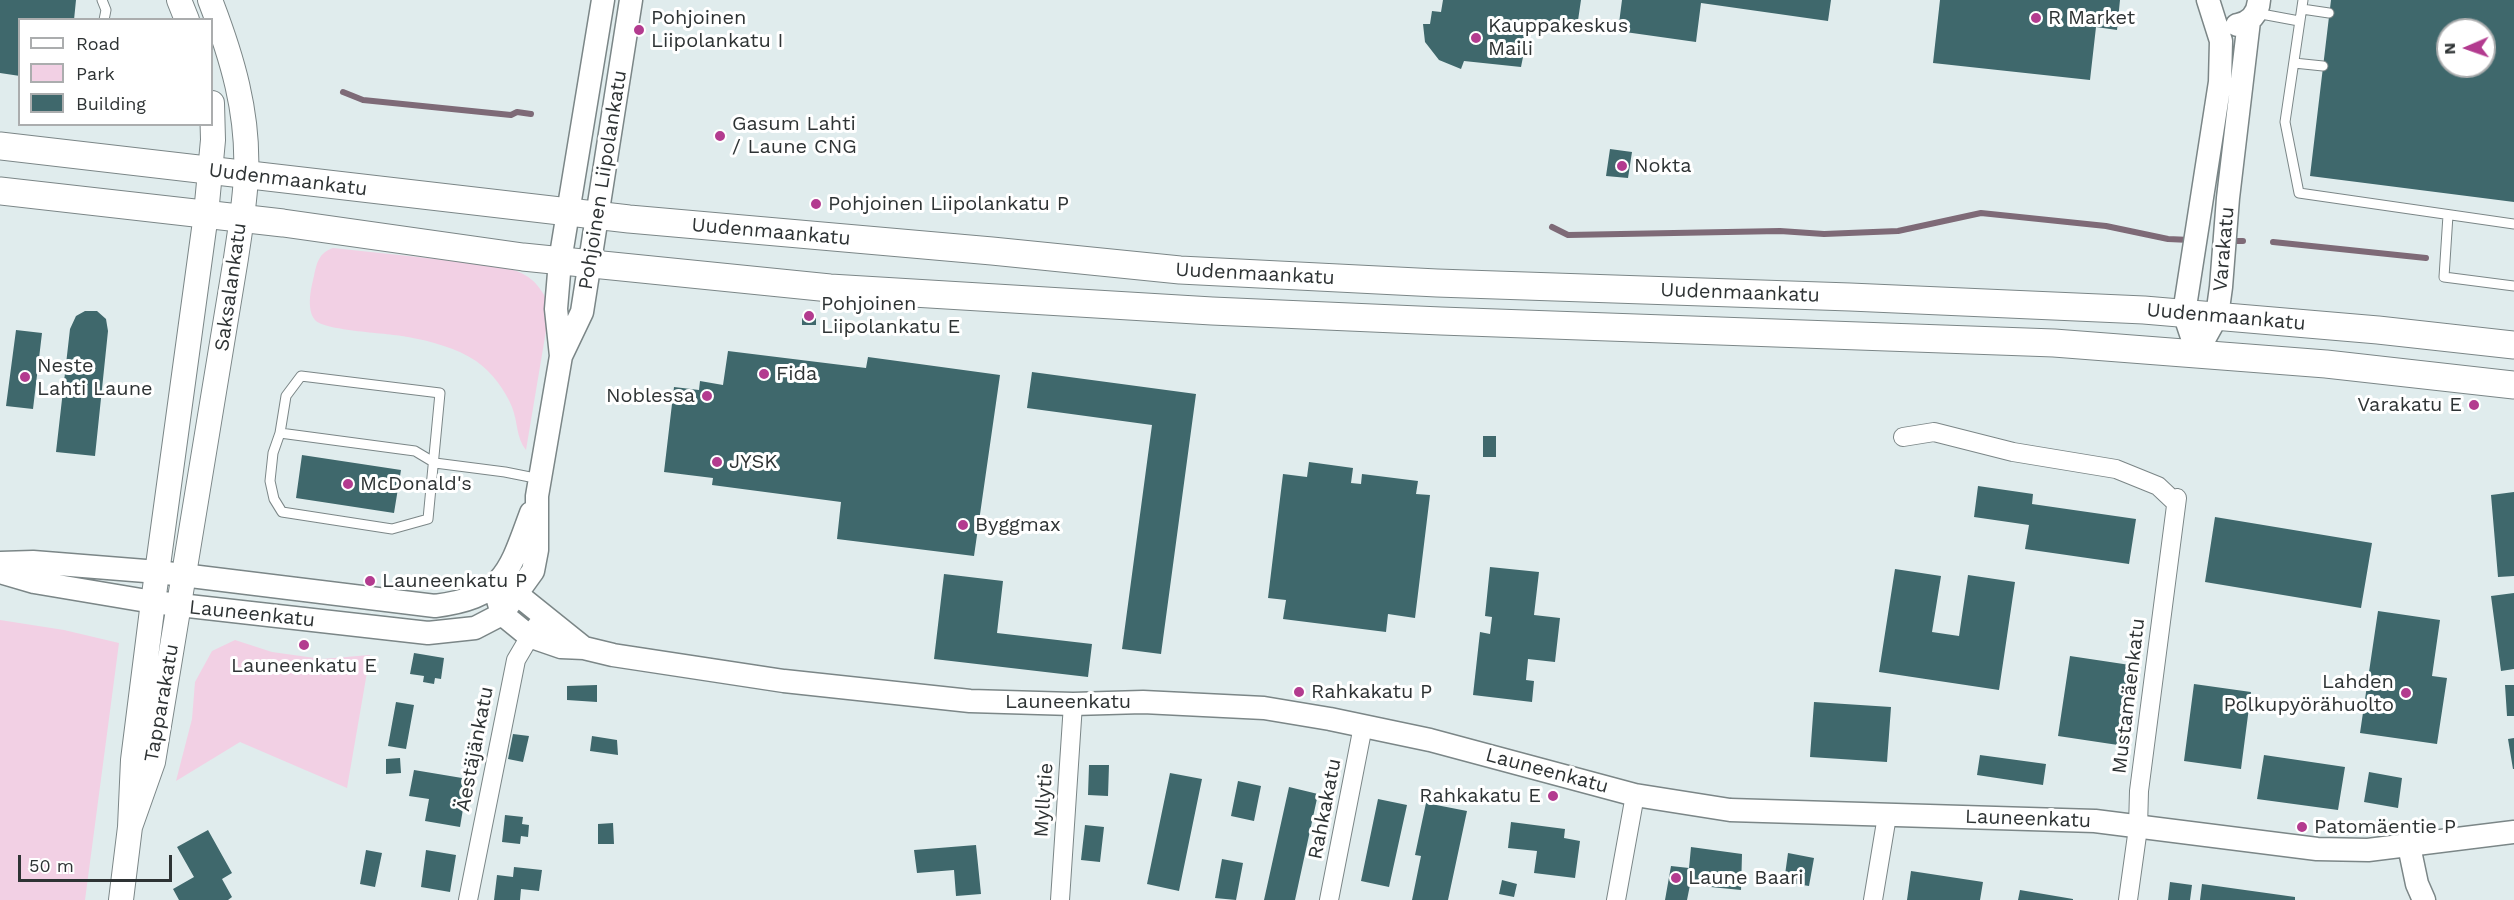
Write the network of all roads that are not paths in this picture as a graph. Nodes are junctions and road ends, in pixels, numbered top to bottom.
1 (102, 0) edge
2 (179, 0) edge
3 (210, 0) edge
4 (603, 0) edge
5 (631, 0) edge
6 (2302, 5) edge
7 (2212, 10) edge
8 (2254, 11) edge
9 (2329, 13) dead end
10 (104, 18) edge
11 (186, 18) edge
12 (2299, 21) junction
13 (2294, 63) junction
14 (2323, 66) dead end
15 (213, 108) edge
16 (0, 146) edge
17 (211, 171) junction
18 (246, 175) junction
19 (0, 191) edge
20 (568, 212) junction
21 (206, 214) junction
22 (2448, 215) junction
23 (598, 216) junction
24 (241, 218) junction
25 (2514, 224) edge
26 (560, 261) junction
27 (590, 265) junction
28 (2514, 286) edge
29 (2184, 313) junction
30 (2217, 316) junction
31 (2514, 345) edge
32 (2197, 352) junction
33 (561, 356) junction
34 (2514, 385) edge
35 (280, 433) junction
36 (1903, 438) dead end
37 (435, 463) junction
38 (539, 487) junction
39 (0, 563) edge
40 (0, 572) edge
41 (158, 572) junction
42 (184, 576) junction
43 (494, 586) junction
44 (518, 595) junction
45 (153, 602) junction
46 (179, 605) junction
47 (502, 614) junction
48 (544, 614) junction
49 (529, 636) junction
50 (584, 648) junction
51 (1073, 704) junction
52 (1364, 726) junction
53 (1635, 795) junction
54 (1887, 816) junction
55 (130, 827) junction
56 (2138, 828) junction
57 (2514, 832) edge
58 (2409, 846) junction
59 (121, 900) edge
60 (468, 900) edge
61 (1060, 900) edge
62 (1329, 900) edge
63 (1616, 900) edge
64 (1873, 900) edge
65 (2128, 900) edge
66 (2424, 900) edge

1 - 10 lane
2 - 11 main road
3 - 18 main road, Saksalankatu
4 - 20 street, Pohjoinen Liipolankatu
5 - 23 street, Pohjoinen Liipolankatu
6 - 9 lane
6 - 12 lane
7 - 8 street
7 - 29 street, Varakatu
8 - 12 lane
8 - 30 street, Varakatu
12 - 13 lane
13 - 14 lane
13 - 22 lane
15 - 17 main road, Saksalankatu
16 - 17 main road, Uudenmaankatu
17 - 18 main road, Uudenmaankatu
17 - 21 main road, Saksalankatu
18 - 20 main road, Uudenmaankatu
18 - 24 main road, Saksalankatu
19 - 21 main road, Uudenmaankatu
20 - 23 main road, Uudenmaankatu
20 - 26 street, Pohjoinen Liipolankatu
21 - 24 main road, Uudenmaankatu
21 - 41 main road, Saksalankatu
22 - 25 lane
22 - 28 lane
23 - 27 street, Pohjoinen Liipolankatu
23 - 29 main road, Uudenmaankatu
24 - 26 main road, Uudenmaankatu
24 - 42 main road, Saksalankatu
26 - 27 main road, Uudenmaankatu
26 - 33 street, Pohjoinen Liipolankatu
27 - 32 main road, Uudenmaankatu
27 - 33 street, Pohjoinen Liipolankatu
29 - 30 main road, Uudenmaankatu
29 - 32 street, Varakatu
30 - 31 main road, Uudenmaankatu
30 - 32 street, Varakatu
32 - 34 main road, Uudenmaankatu
33 - 38 street, Pohjoinen Liipolankatu
35 - 37 lane
35 - 37 lane
35 - 37 lane
36 - 56 street, Mustamäenkatu
37 - 38 lane
38 - 43 street, Pohjoinen Liipolankatu
38 - 44 street, Pohjoinen Liipolankatu
39 - 41 street, Launeenkatu
40 - 45 street, Launeenkatu
41 - 42 street, Launeenkatu
41 - 45 main road, Tapparakatu
42 - 43 street, Launeenkatu
42 - 46 main road, Tapparakatu
43 - 44 street, Launeenkatu
43 - 47 street
44 - 47 street, Launeenkatu
44 - 48 street, Launeenkatu
45 - 46 street, Launeenkatu
45 - 55 main road, Tapparakatu
46 - 47 street, Launeenkatu
46 - 55 main road, Tapparakatu
47 - 49 street, Launeenkatu
48 - 49 street, Äestäjänkatu
48 - 50 street, Launeenkatu
49 - 50 street, Launeenkatu
49 - 60 street, Äestäjänkatu
50 - 51 street, Launeenkatu
51 - 52 street, Launeenkatu
51 - 61 street, Myllytie
52 - 53 street, Launeenkatu
52 - 62 street, Rahkakatu
53 - 54 street, Launeenkatu
53 - 63 street
54 - 56 street, Launeenkatu
54 - 64 street
55 - 59 main road, Tapparakatu
56 - 58 street, Launeenkatu
56 - 65 street, Mustamäenkatu
57 - 58 street, Launeenkatu
58 - 66 street

